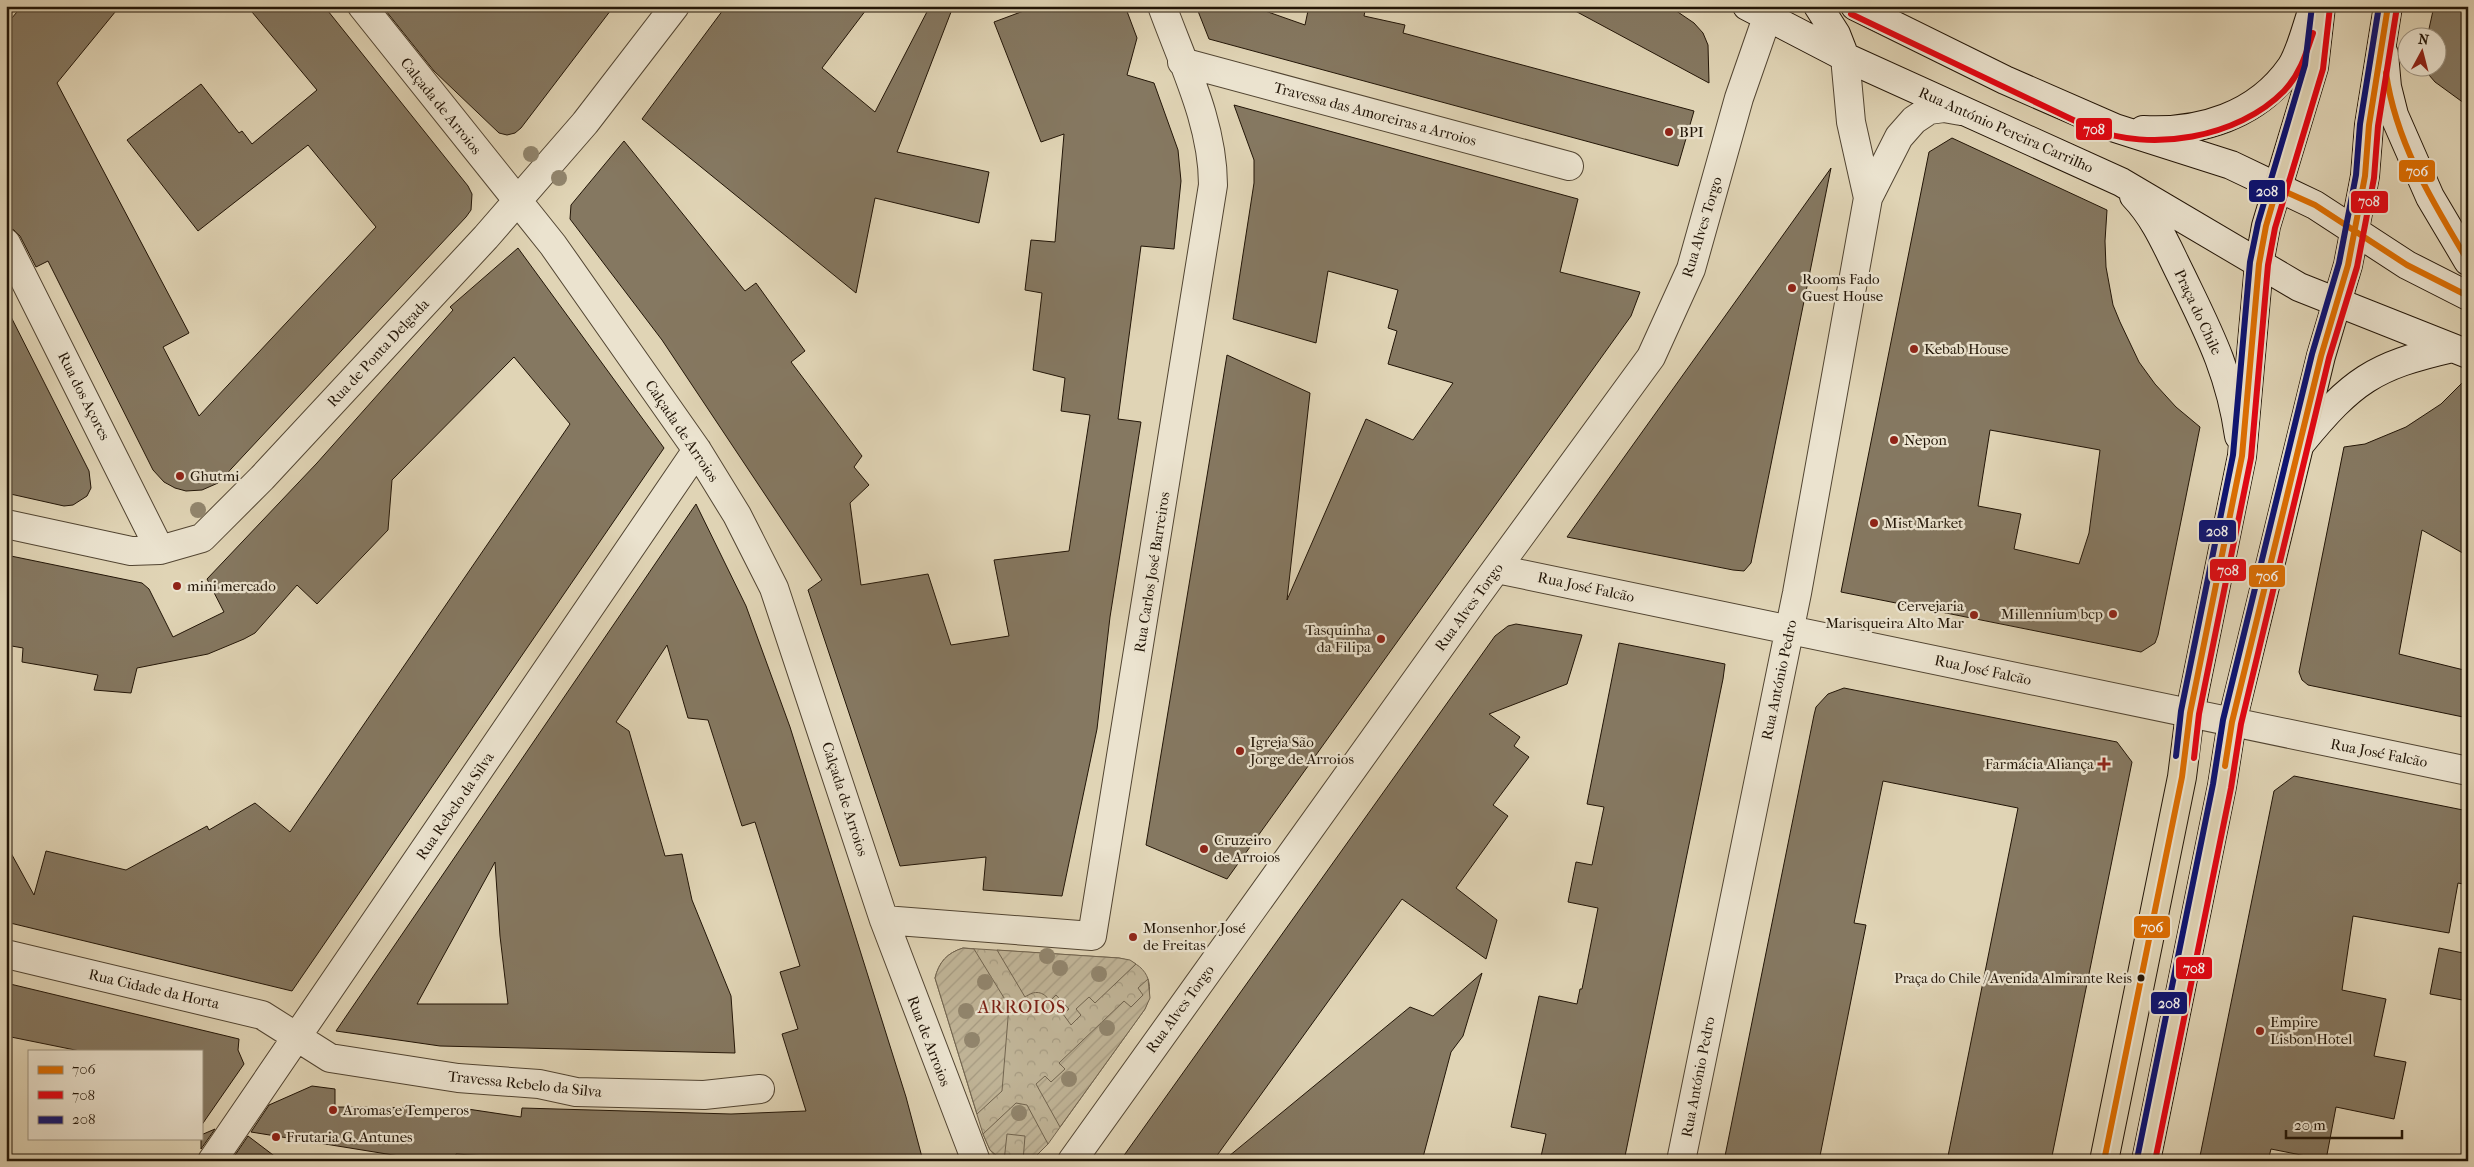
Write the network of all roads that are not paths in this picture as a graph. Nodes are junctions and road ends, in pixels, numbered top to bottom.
1 (362, 6) edge
2 (675, 6) edge
3 (1162, 6) edge
4 (1818, 6) edge
5 (1855, 6) edge
6 (2314, 6) edge
7 (2321, 6) edge
8 (2388, 6) edge
9 (1761, 10) edge
10 (2382, 36) junction
11 (1845, 57) junction
12 (1182, 62) junction
13 (1961, 111) junction
14 (2115, 128) junction
15 (1569, 166) dead end
16 (2121, 182) junction
17 (2276, 188) junction
18 (1868, 198) junction
19 (517, 201) junction
20 (2354, 230) junction
21 (6, 243) edge
22 (2468, 261) edge
23 (2259, 264) junction
24 (2468, 296) edge
25 (2338, 303) junction
26 (2460, 351) edge
27 (2300, 443) junction
28 (697, 450) junction
29 (2242, 456) junction
30 (6, 524) edge
31 (160, 550) junction
32 (1497, 569) junction
33 (1788, 629) junction
34 (2190, 713) junction
35 (2232, 722) junction
36 (2468, 771) edge
37 (884, 920) junction
38 (6, 954) edge
39 (297, 1037) junction
40 (760, 1089) dead end
41 (212, 1161) edge
42 (976, 1161) edge
43 (1072, 1161) edge
44 (1680, 1161) edge
45 (2104, 1161) edge
46 (2146, 1161) edge

1 - 19 street, Calçada de Arroios
2 - 19 street, Rua de Ponta Delgada
3 - 12 street, Rua Carlos José Barreiros
4 - 11 street, Rua António Pedro
5 - 14 street
6 - 14 street
7 - 17 main road
8 - 10 main road
9 - 11 street, Rua António Pereira Carrilho
9 - 32 street, Rua Alves Torgo
10 - 20 main road
10 - 22 street
11 - 13 street, Rua António Pereira Carrilho
11 - 18 street, Rua António Pedro
12 - 15 street, Travessa das Amoreiras a Arroios
12 - 37 street, Rua Carlos José Barreiros
13 - 16 street, Rua António Pereira Carrilho
13 - 18 street, Rua António Pedro
14 - 17 street
16 - 23 street, Rua António Pereira Carrilho
16 - 29 street, Praça do Chile
17 - 20 street
17 - 23 main road
18 - 33 street, Rua António Pedro
19 - 28 street, Calçada de Arroios
19 - 31 street, Rua de Ponta Delgada
20 - 24 street
20 - 25 main road
21 - 31 street, Rua dos Açores
23 - 25 street, Rua António Pereira Carrilho
23 - 29 main road
25 - 26 street, Rua António Pereira Carrilho
25 - 27 main road
26 - 27 street
27 - 35 main road
28 - 37 street, Calçada de Arroios
28 - 39 street, Rua Rebelo da Silva
29 - 34 main road
30 - 31 street, Rua de Ponta Delgada
32 - 33 street, Rua José Falcão
32 - 43 street, Rua Alves Torgo
33 - 34 street, Rua José Falcão
33 - 44 street, Rua António Pedro
34 - 35 street, Rua José Falcão
34 - 45 main road
35 - 36 street, Rua José Falcão
35 - 46 main road
37 - 42 street, Rua de Arroios
38 - 39 street, Rua Cidade da Horta
39 - 40 street, Travessa Rebelo da Silva
39 - 41 street, Rua Rebelo da Silva

